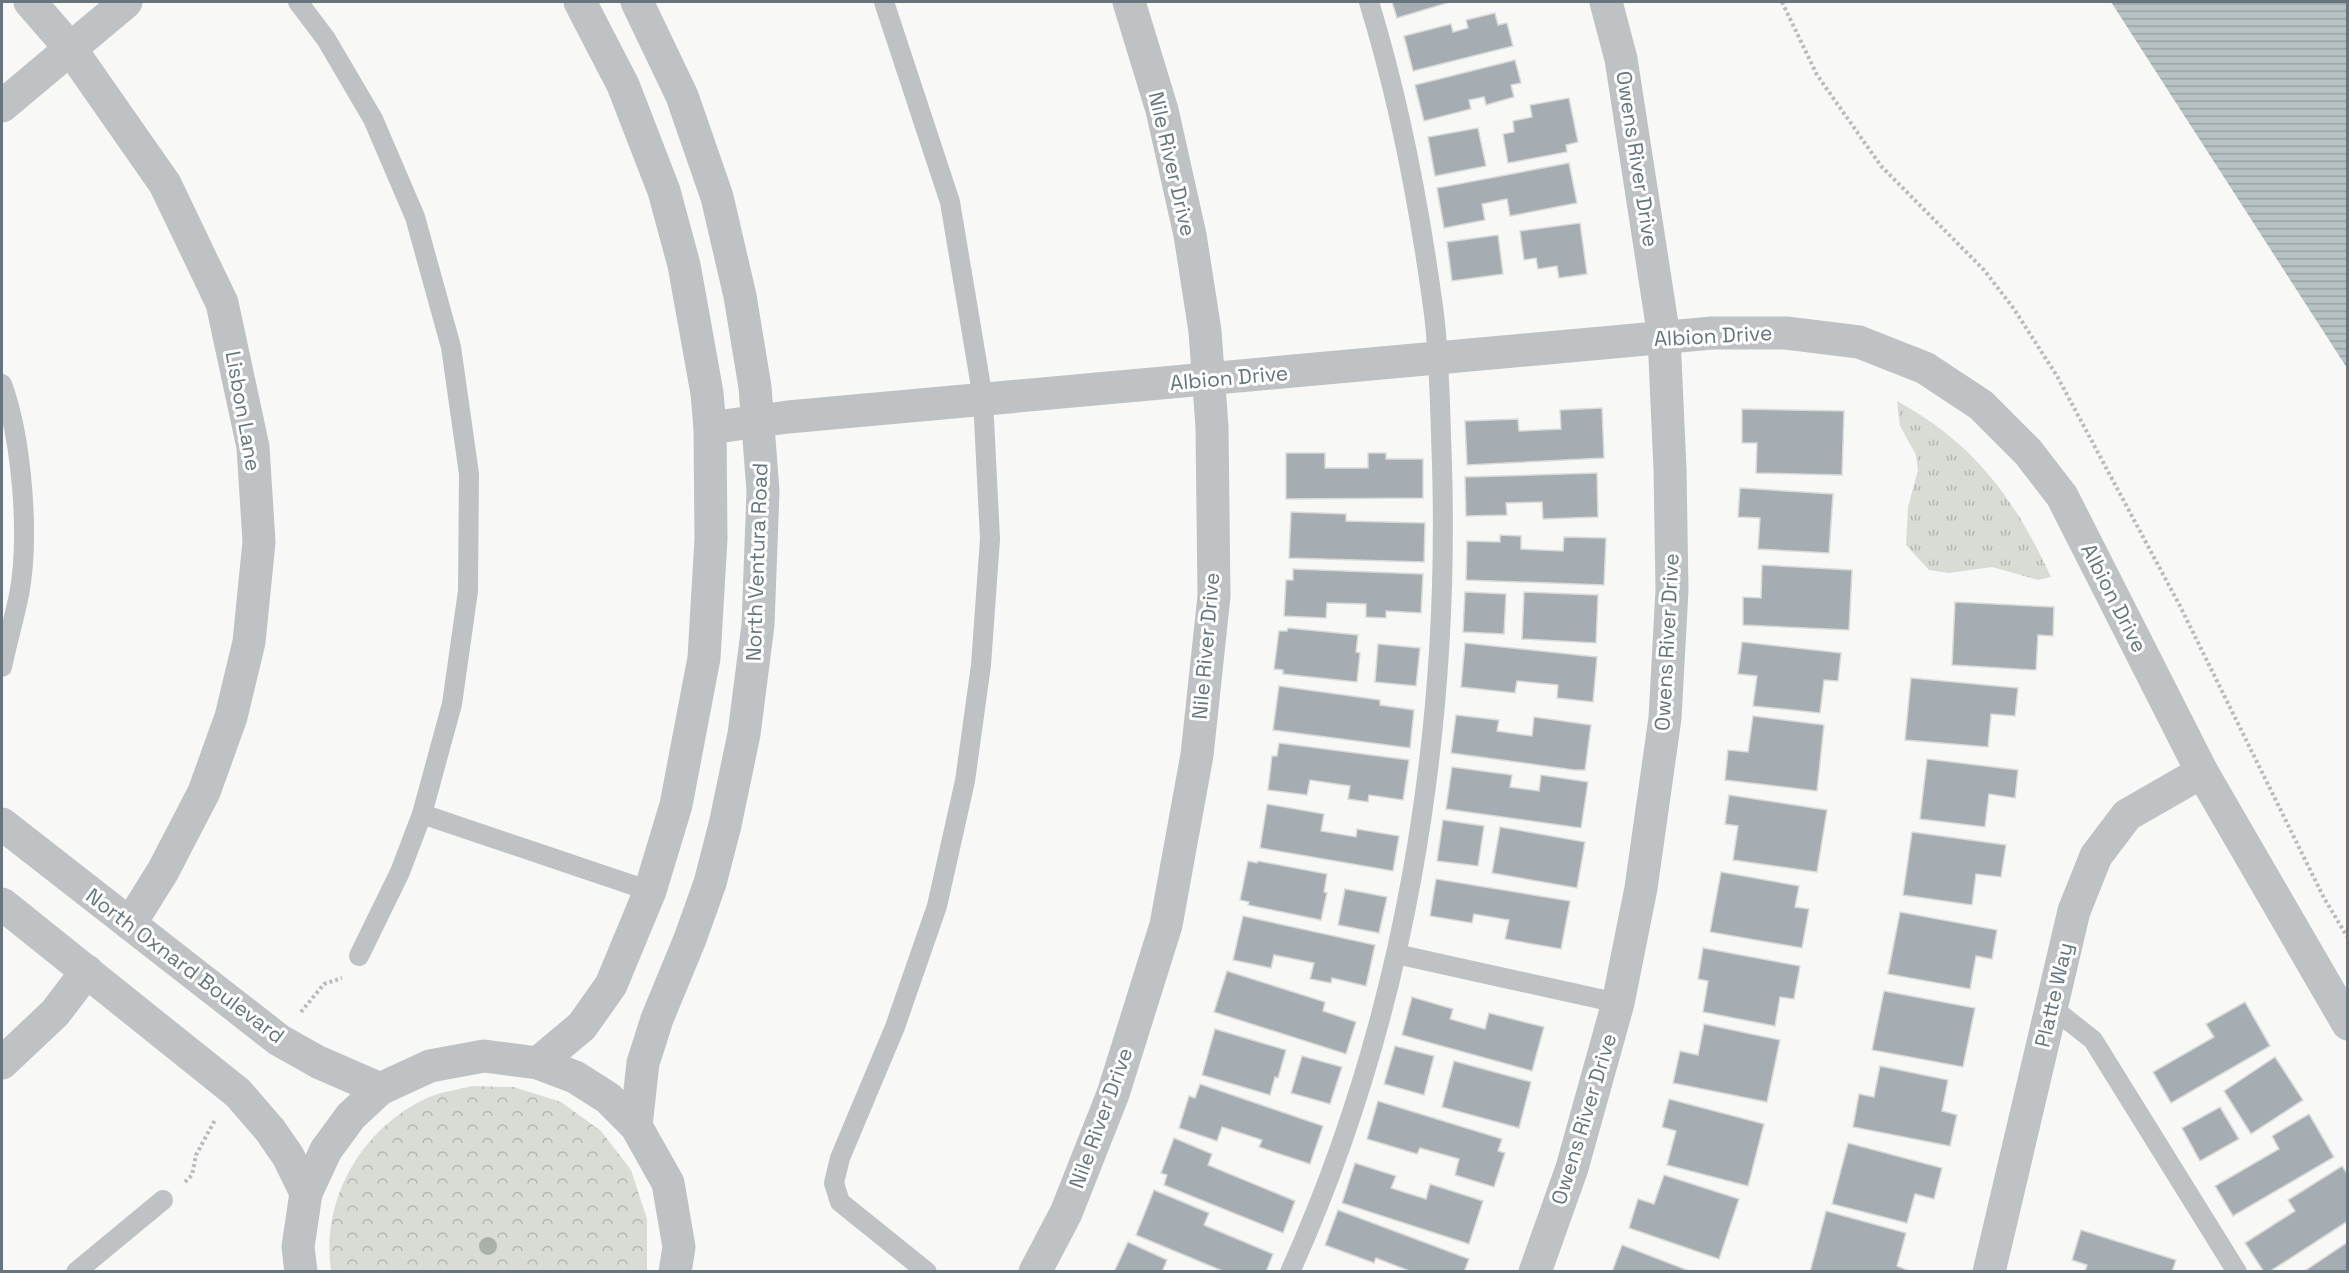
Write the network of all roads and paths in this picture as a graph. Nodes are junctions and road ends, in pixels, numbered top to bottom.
1 (30, 2) edge
2 (126, 2) edge
3 (297, 2) edge
4 (580, 2) edge
5 (637, 2) edge
6 (884, 2) edge
7 (1129, 2) edge
8 (1369, 2) edge
9 (1606, 2) edge
10 (70, 48) junction
11 (2, 106) edge
12 (1664, 337) junction
13 (1438, 359) junction
14 (1209, 380) junction
15 (2, 384) edge
16 (984, 399) junction
17 (759, 422) junction
18 (710, 428) junction
19 (2, 667) edge
20 (2202, 772) junction
21 (422, 814) junction
22 (2, 824) edge
23 (650, 891) junction
24 (2, 904) edge
25 (130, 924) junction
26 (1396, 954) junction
27 (359, 956) joint
28 (87, 971) junction
29 (1618, 1003) junction
30 (2050, 1006) junction
31 (298, 1016) dead end
32 (2348, 1024) edge
33 (2, 1063) edge
34 (538, 1063) junction
35 (380, 1089) junction
36 (215, 1119) dead end
37 (636, 1126) junction
38 (306, 1193) junction
39 (164, 1200) joint
40 (76, 1272) edge
41 (302, 1272) edge
42 (675, 1272) edge
43 (927, 1272) edge
44 (1035, 1272) edge
45 (1290, 1272) edge
46 (1535, 1272) edge
47 (1989, 1272) edge
48 (2237, 1272) edge

1 - 10 street, Lisbon Lane
2 - 10 street
3 - 21 lane
4 - 18 street
5 - 17 street, North Ventura Road
6 - 16 lane
7 - 14 street, Nile River Drive
8 - 13 lane
9 - 12 street, Owens River Drive
10 - 11 street
10 - 25 street, Lisbon Lane
12 - 13 street, Albion Drive
12 - 20 street, Albion Drive
12 - 29 street, Owens River Drive
13 - 14 street, Albion Drive
13 - 26 lane
14 - 16 street, Albion Drive
14 - 44 street, Nile River Drive
15 - 19 lane
16 - 17 street, Albion Drive
16 - 43 lane
17 - 18 street, Albion Drive
17 - 37 street, North Ventura Road
18 - 23 street
20 - 30 street, Platte Way
20 - 32 street, Albion Drive
21 - 23 lane
21 - 27 lane
22 - 25 street, North Oxnard Boulevard
23 - 34 street
24 - 28 street
25 - 35 street, North Oxnard Boulevard
26 - 29 lane
26 - 45 lane
27 - 31 path
28 - 33 street
28 - 38 street
29 - 46 street, Owens River Drive
30 - 47 street, Platte Way
30 - 48 lane
34 - 35 street
34 - 37 street
35 - 38 street
36 - 39 path
37 - 42 street
38 - 41 street
39 - 40 lane

